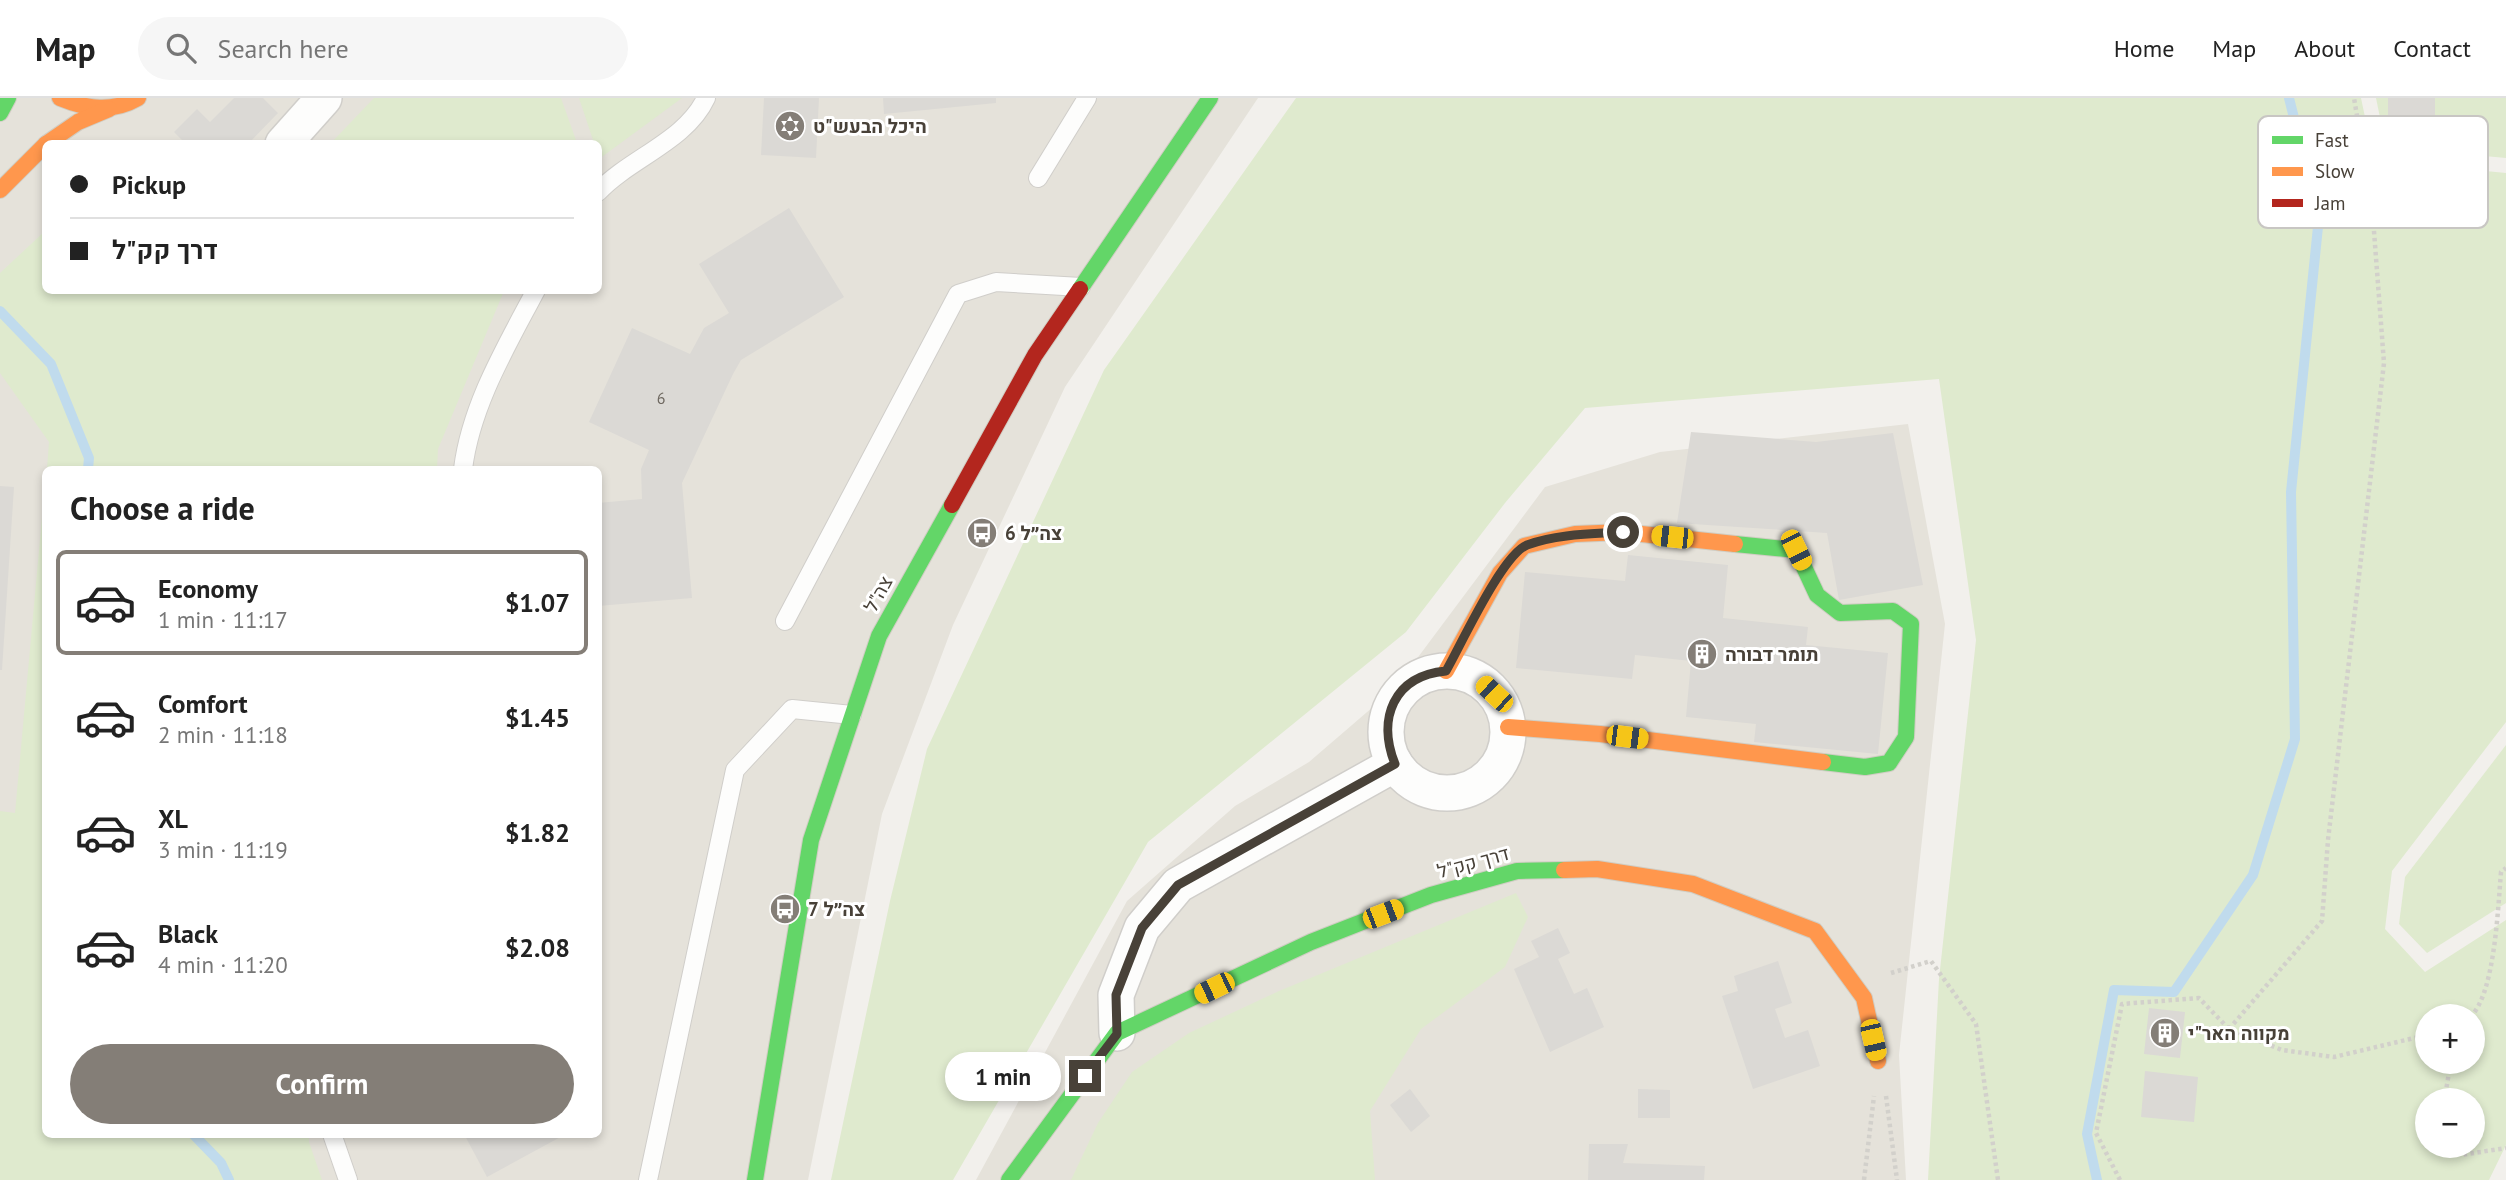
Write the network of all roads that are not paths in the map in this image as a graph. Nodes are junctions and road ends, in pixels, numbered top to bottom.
1 (8, 98) edge
2 (60, 98) edge
3 (138, 98) edge
4 (324, 98) edge
5 (706, 98) edge
6 (1087, 98) edge
7 (1210, 98) edge
8 (109, 109) junction
9 (0, 113) edge
10 (52, 140) edge
11 (287, 140) edge
12 (42, 148) edge
13 (1038, 178) dead end
14 (602, 188) edge
15 (0, 190) edge
16 (1082, 287) junction
17 (534, 294) edge
18 (463, 466) edge
19 (785, 621) dead end
20 (1446, 671) junction
21 (852, 715) junction
22 (1508, 727) junction
23 (1395, 764) junction
24 (1117, 1034) junction
25 (1878, 1061) road end
26 (333, 1138) edge
27 (348, 1180) edge
28 (648, 1180) edge
29 (755, 1180) edge
30 (1009, 1180) edge

1 - 9 street
2 - 8 street
3 - 8 street
4 - 11 street
5 - 14 lane
6 - 13 lane
7 - 16 street, צה"ל
8 - 10 street
12 - 15 street
16 - 19 lane
16 - 21 street, צה"ל
17 - 18 lane
20 - 22 street
20 - 22 street
20 - 23 street
21 - 28 lane
21 - 29 street, צה"ל
22 - 23 street
23 - 24 street
24 - 25 street, דרך קק"ל
24 - 30 street, דרך קק"ל
26 - 27 lane

